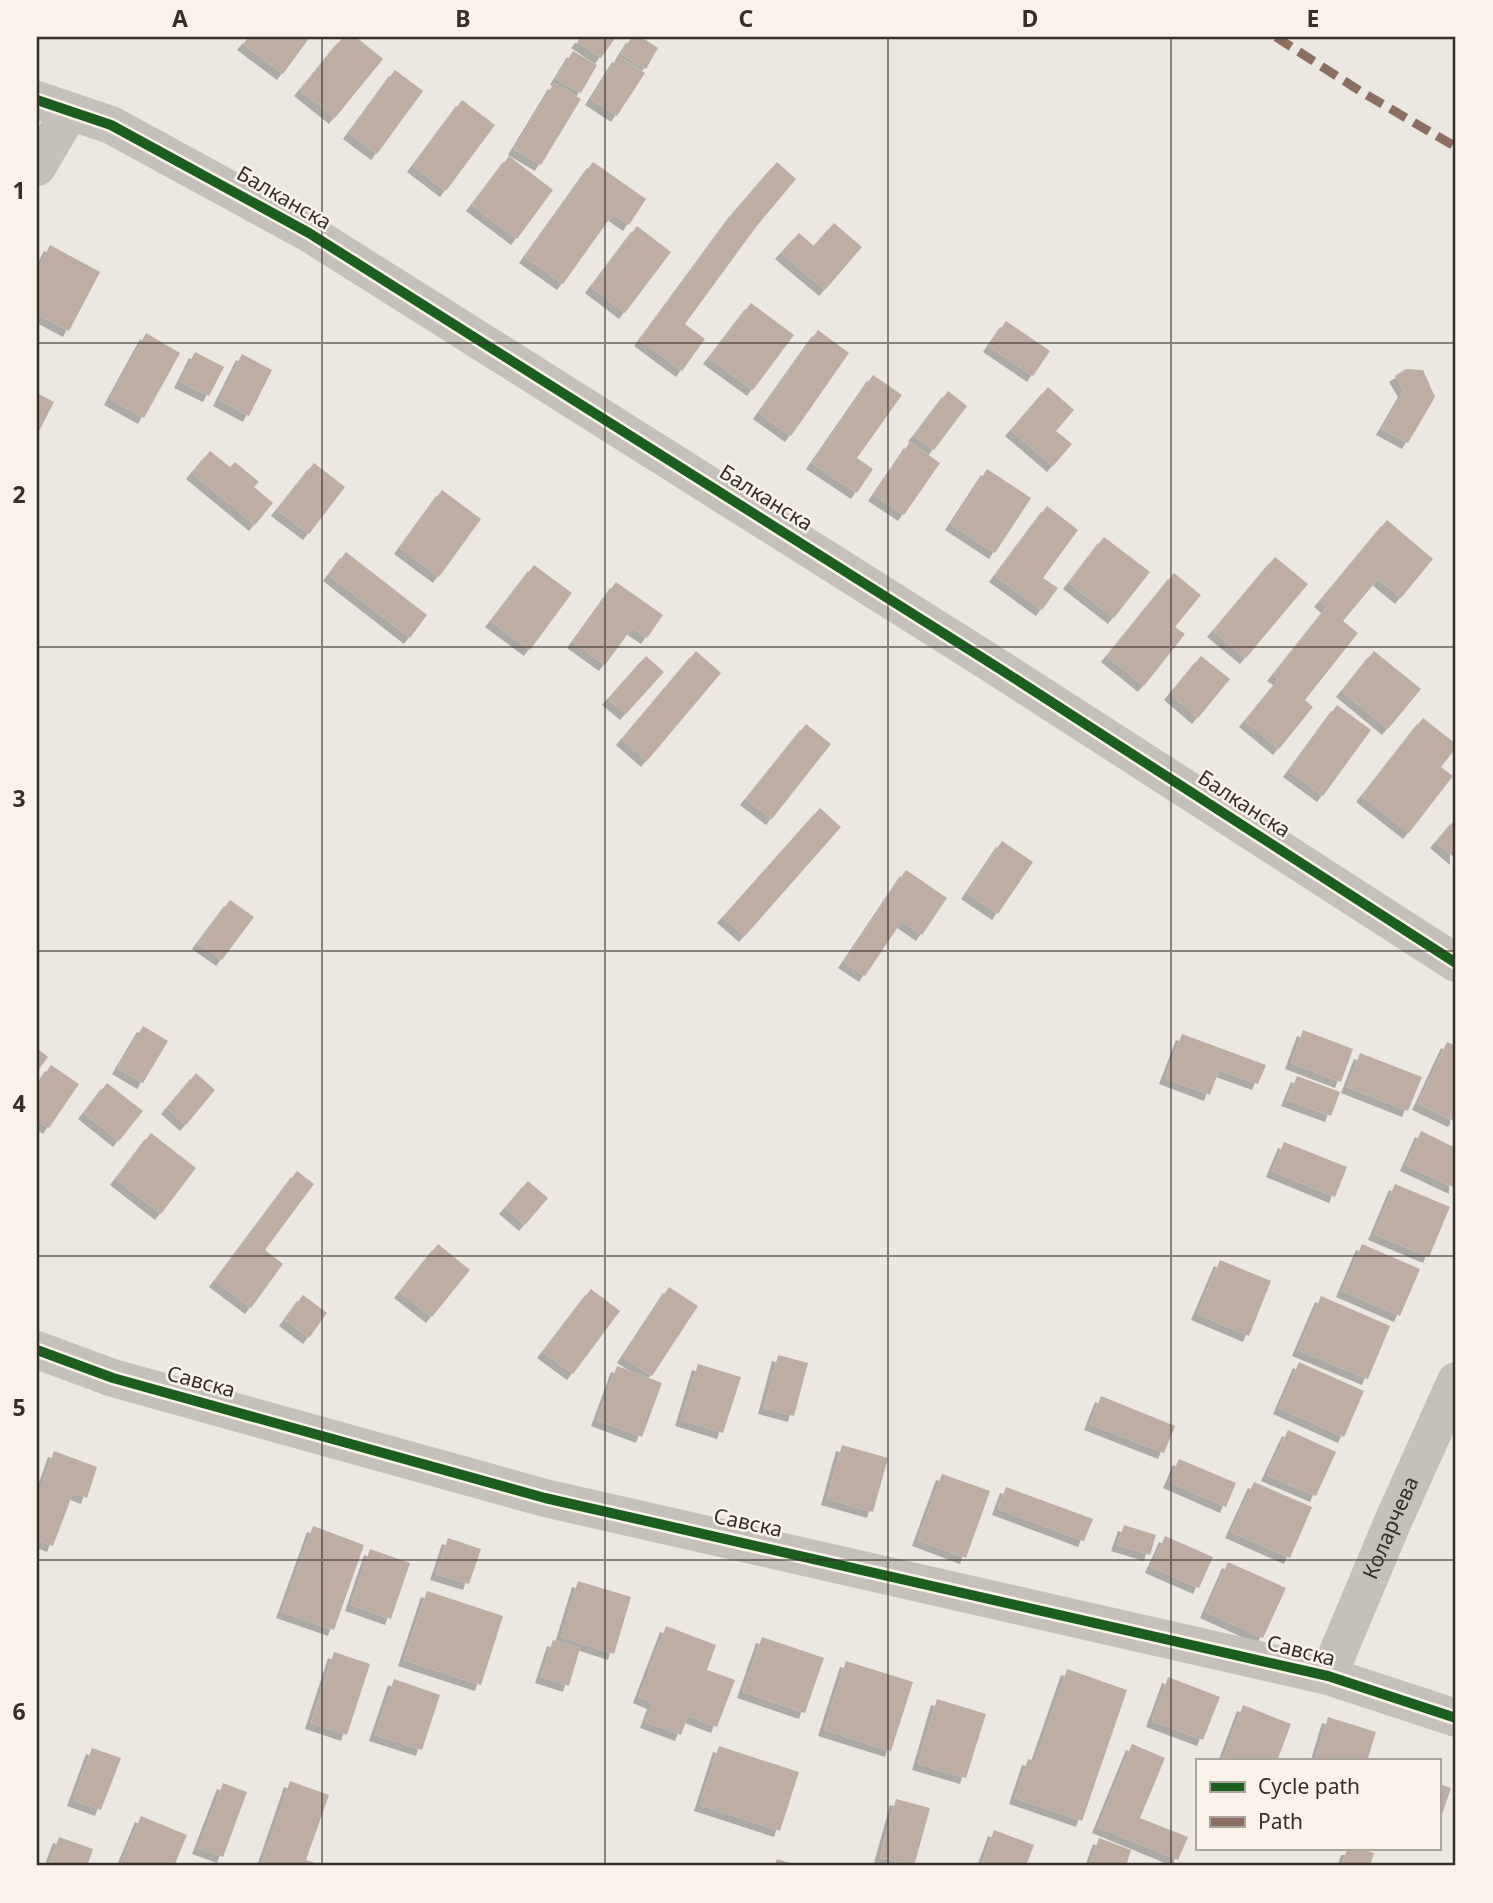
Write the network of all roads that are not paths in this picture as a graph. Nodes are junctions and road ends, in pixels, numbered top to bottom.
1 (53, 105) edge
2 (37, 167) edge
3 (1456, 962) edge
4 (37, 1350) edge
5 (1456, 1381) edge
6 (1328, 1676) junction
7 (1456, 1718) edge

1 - 2 street
1 - 3 street, Балканска
4 - 6 street, Савска
5 - 6 street, Коларчева
6 - 7 street, Савска

